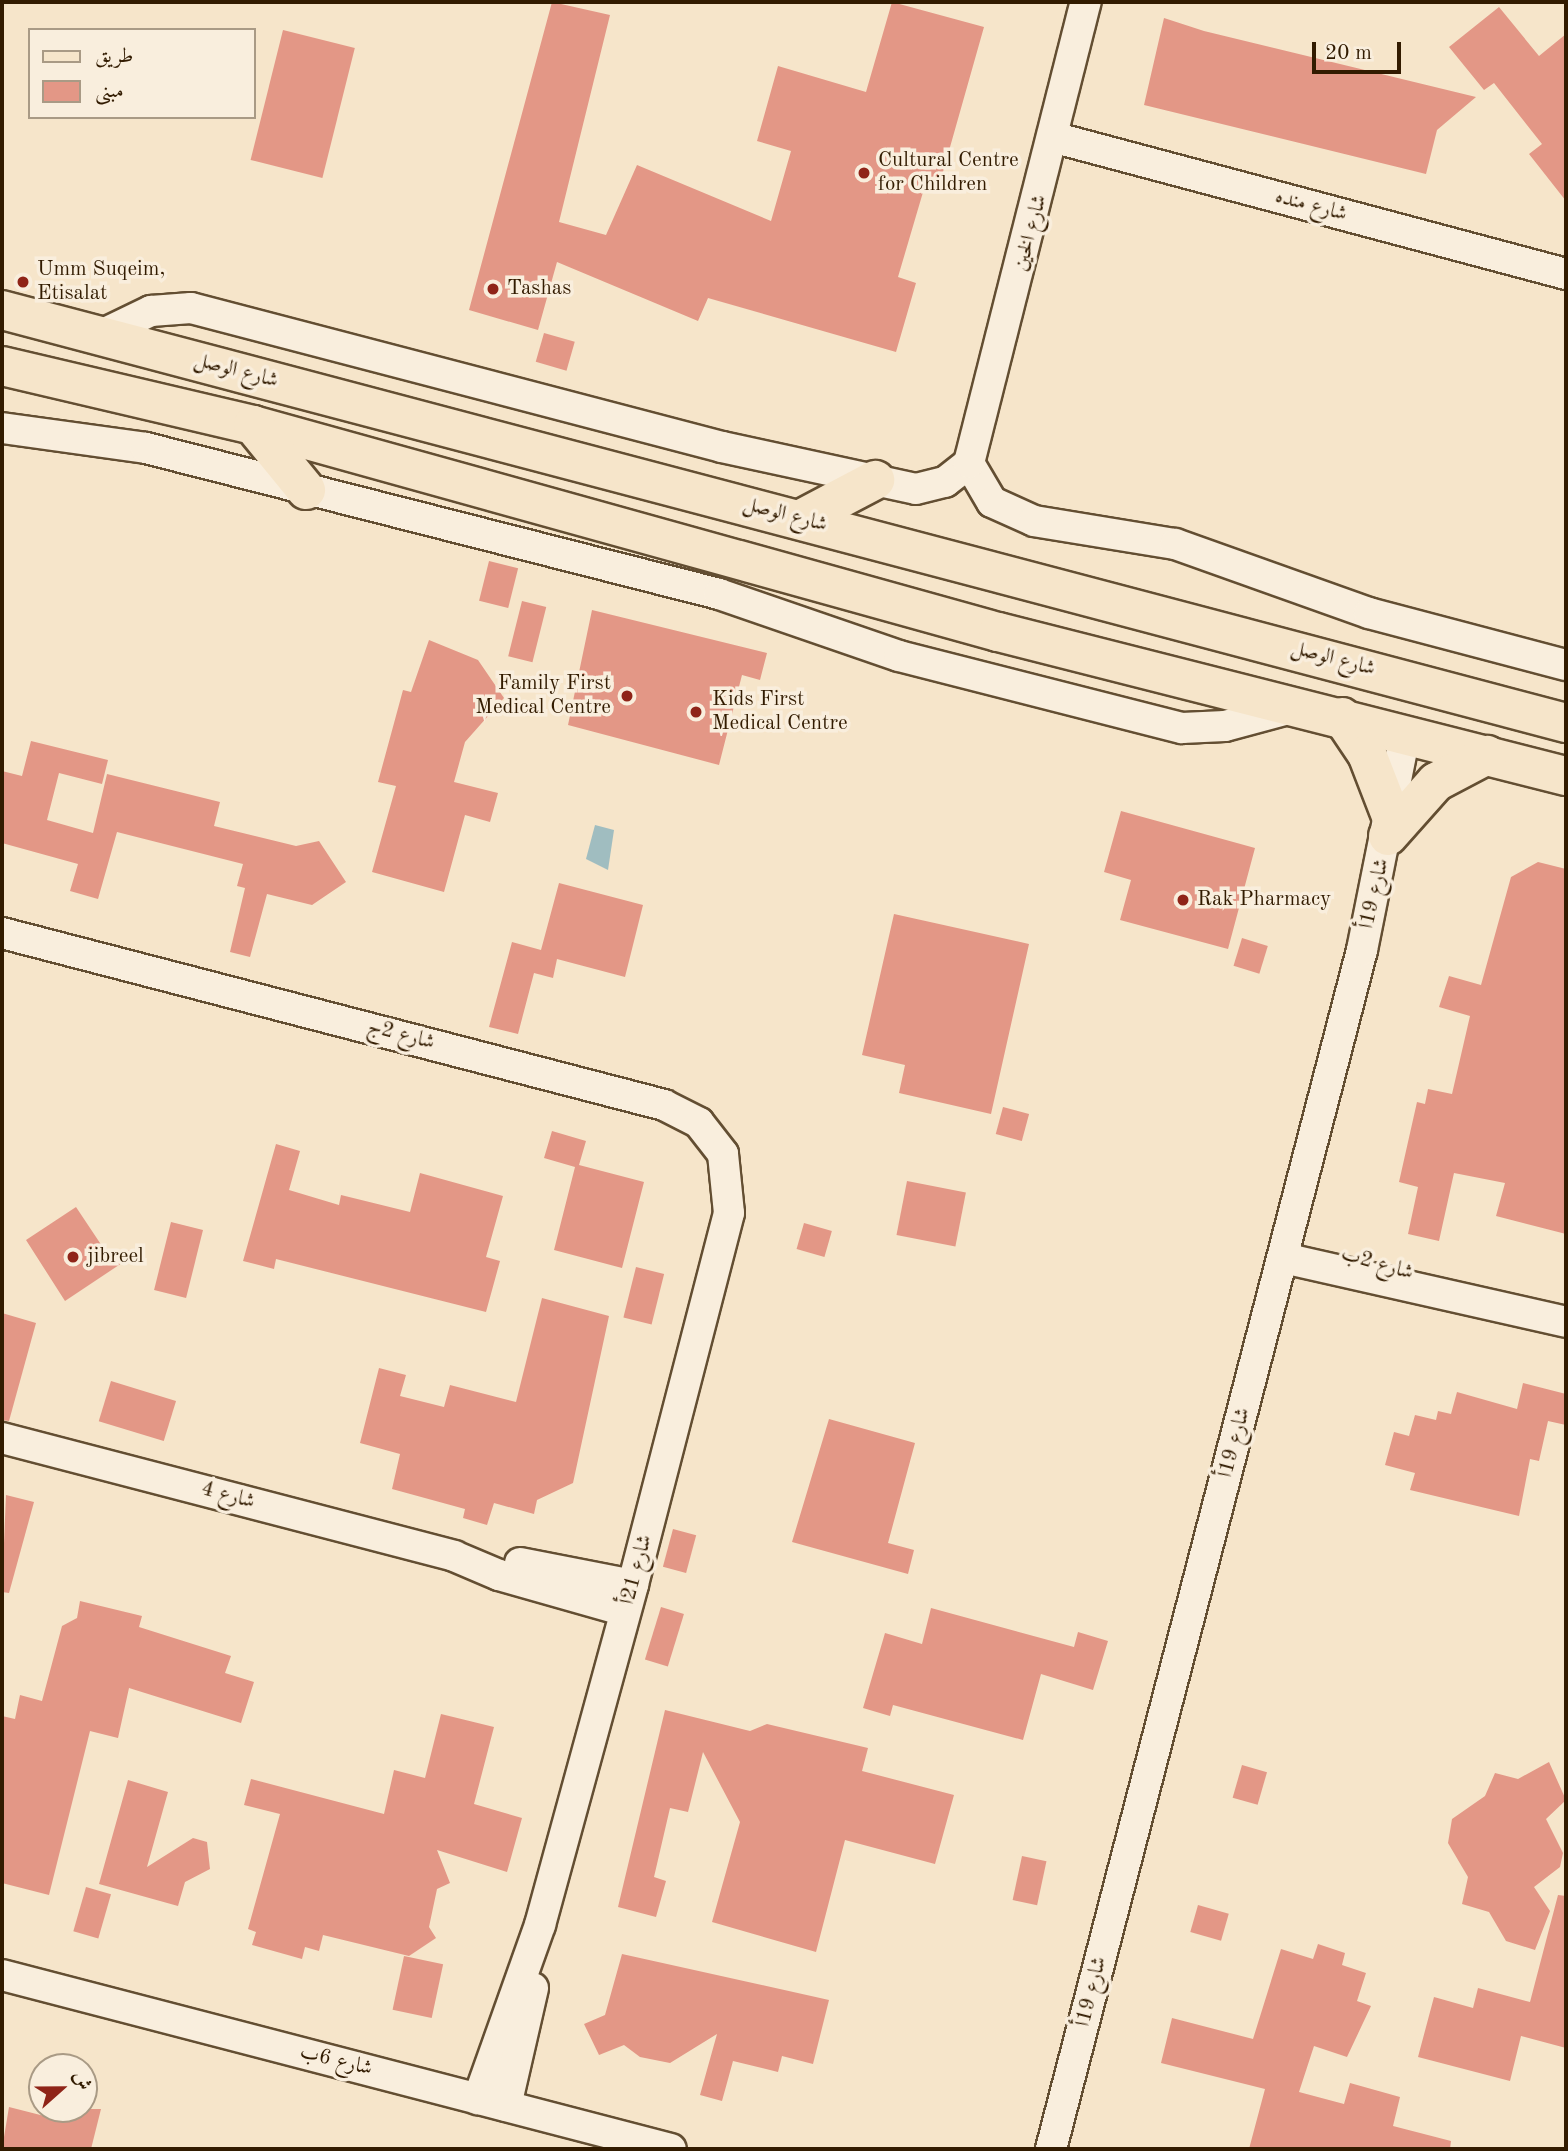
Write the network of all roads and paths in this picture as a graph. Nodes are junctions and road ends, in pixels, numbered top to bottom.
1 (1087, 2) edge
2 (1056, 138) junction
3 (1566, 274) edge
4 (2, 310) edge
5 (99, 336) junction
6 (2, 366) edge
7 (253, 425) junction
8 (2, 428) edge
9 (969, 463) junction
10 (875, 480) junction
11 (306, 490) junction
12 (801, 519) junction
13 (1566, 664) edge
14 (1298, 707) junction
15 (1342, 717) junction
16 (1566, 724) edge
17 (1405, 734) junction
18 (1487, 755) junction
19 (1566, 776) edge
20 (1389, 826) junction
21 (2, 933) edge
22 (729, 1213) joint
23 (1285, 1248) junction
24 (1566, 1322) edge
25 (2, 1438) edge
26 (629, 1598) junction
27 (2, 1975) edge
28 (492, 2103) junction
29 (671, 2149) edge
30 (1051, 2149) edge

1 - 2 street, شارع الخين
2 - 3 street, شارع منده
2 - 9 street, شارع الخين
4 - 5 main road, شارع الوصل
5 - 10 street
5 - 12 main road, شارع الوصل
6 - 7 main road
7 - 11 main road
7 - 14 main road
8 - 11 street
9 - 10 street
9 - 13 street
10 - 12 main road
11 - 14 street
12 - 16 main road, شارع الوصل
14 - 15 main road
15 - 17 main road
15 - 20 main road
16 - 17 main road
17 - 18 main road
17 - 20 street, شارع 19أ
18 - 19 main road
18 - 20 main road
20 - 23 street, شارع 19أ
21 - 22 street, شارع 2ج
22 - 26 street, شارع 21أ
23 - 24 street, شارع 2ب
23 - 30 street, شارع 19أ
25 - 26 street, شارع 4
26 - 28 street, شارع 21أ
27 - 28 street, شارع 6ب
28 - 29 street, شارع 6ب

